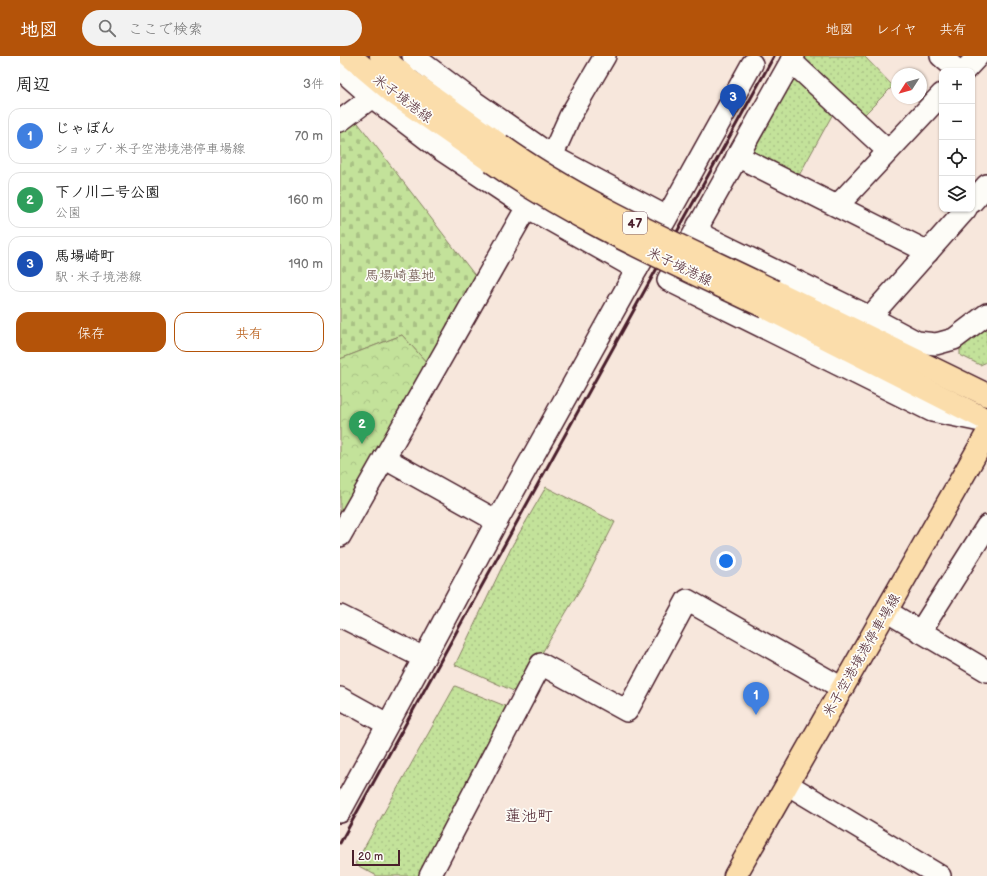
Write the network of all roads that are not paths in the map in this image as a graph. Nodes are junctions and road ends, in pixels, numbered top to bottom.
1 (350, 56) edge
2 (381, 56) edge
3 (605, 56) edge
4 (941, 56) edge
5 (978, 56) edge
6 (420, 58) edge
7 (751, 59) edge
8 (792, 59) edge
9 (955, 68) edge
10 (967, 68) edge
11 (340, 70) edge
12 (372, 97) junction
13 (939, 97) edge
14 (340, 121) edge
15 (888, 151) junction
16 (496, 154) junction
17 (552, 156) junction
18 (737, 156) junction
19 (987, 185) edge
20 (975, 199) edge
21 (838, 205) junction
22 (527, 207) junction
23 (963, 212) edge
24 (667, 217) junction
25 (698, 225) junction
26 (928, 252) junction
27 (637, 269) junction
28 (770, 299) junction
29 (987, 314) edge
30 (870, 317) junction
31 (987, 395) edge
32 (987, 421) edge
33 (987, 434) edge
34 (384, 458) junction
35 (497, 521) junction
36 (987, 526) edge
37 (340, 536) edge
38 (886, 611) junction
39 (340, 616) edge
40 (920, 632) junction
41 (424, 658) junction
42 (987, 671) edge
43 (842, 688) junction
44 (340, 698) edge
45 (387, 724) junction
46 (787, 784) junction
47 (340, 812) edge
48 (430, 876) edge
49 (735, 876) edge
50 (940, 876) edge

1 - 16 main road, 米子境港線 / 47
2 - 16 main road, 米子境港線 / 47
3 - 17 street
4 - 9 street
5 - 10 street
6 - 17 street
7 - 24 street
8 - 15 street
8 - 18 street
11 - 12 street
12 - 14 street
12 - 22 street
13 - 15 street
15 - 21 street
16 - 28 main road, 米子境港線 / 47, bridge
17 - 22 street
17 - 24 street
18 - 21 street
18 - 25 street
19 - 20 street
21 - 26 street
22 - 27 street
22 - 34 street
23 - 26 street
24 - 27 street
25 - 30 street
25 - 32 street
26 - 30 street
27 - 35 street
28 - 31 main road, 米子境港線 / 47
28 - 32 main road, 米子境港線 / 47
29 - 30 street
33 - 38 main road, 米子空港境港停車場線
34 - 35 street
34 - 37 street
35 - 41 street
36 - 40 street
38 - 40 street
38 - 43 main road, 米子空港境港停車場線
39 - 41 street
40 - 42 street
41 - 45 street
43 - 46 main road, 米子空港境港停車場線
43 - 48 street
44 - 45 street
45 - 47 street
46 - 49 main road, 米子空港境港停車場線
46 - 50 street

